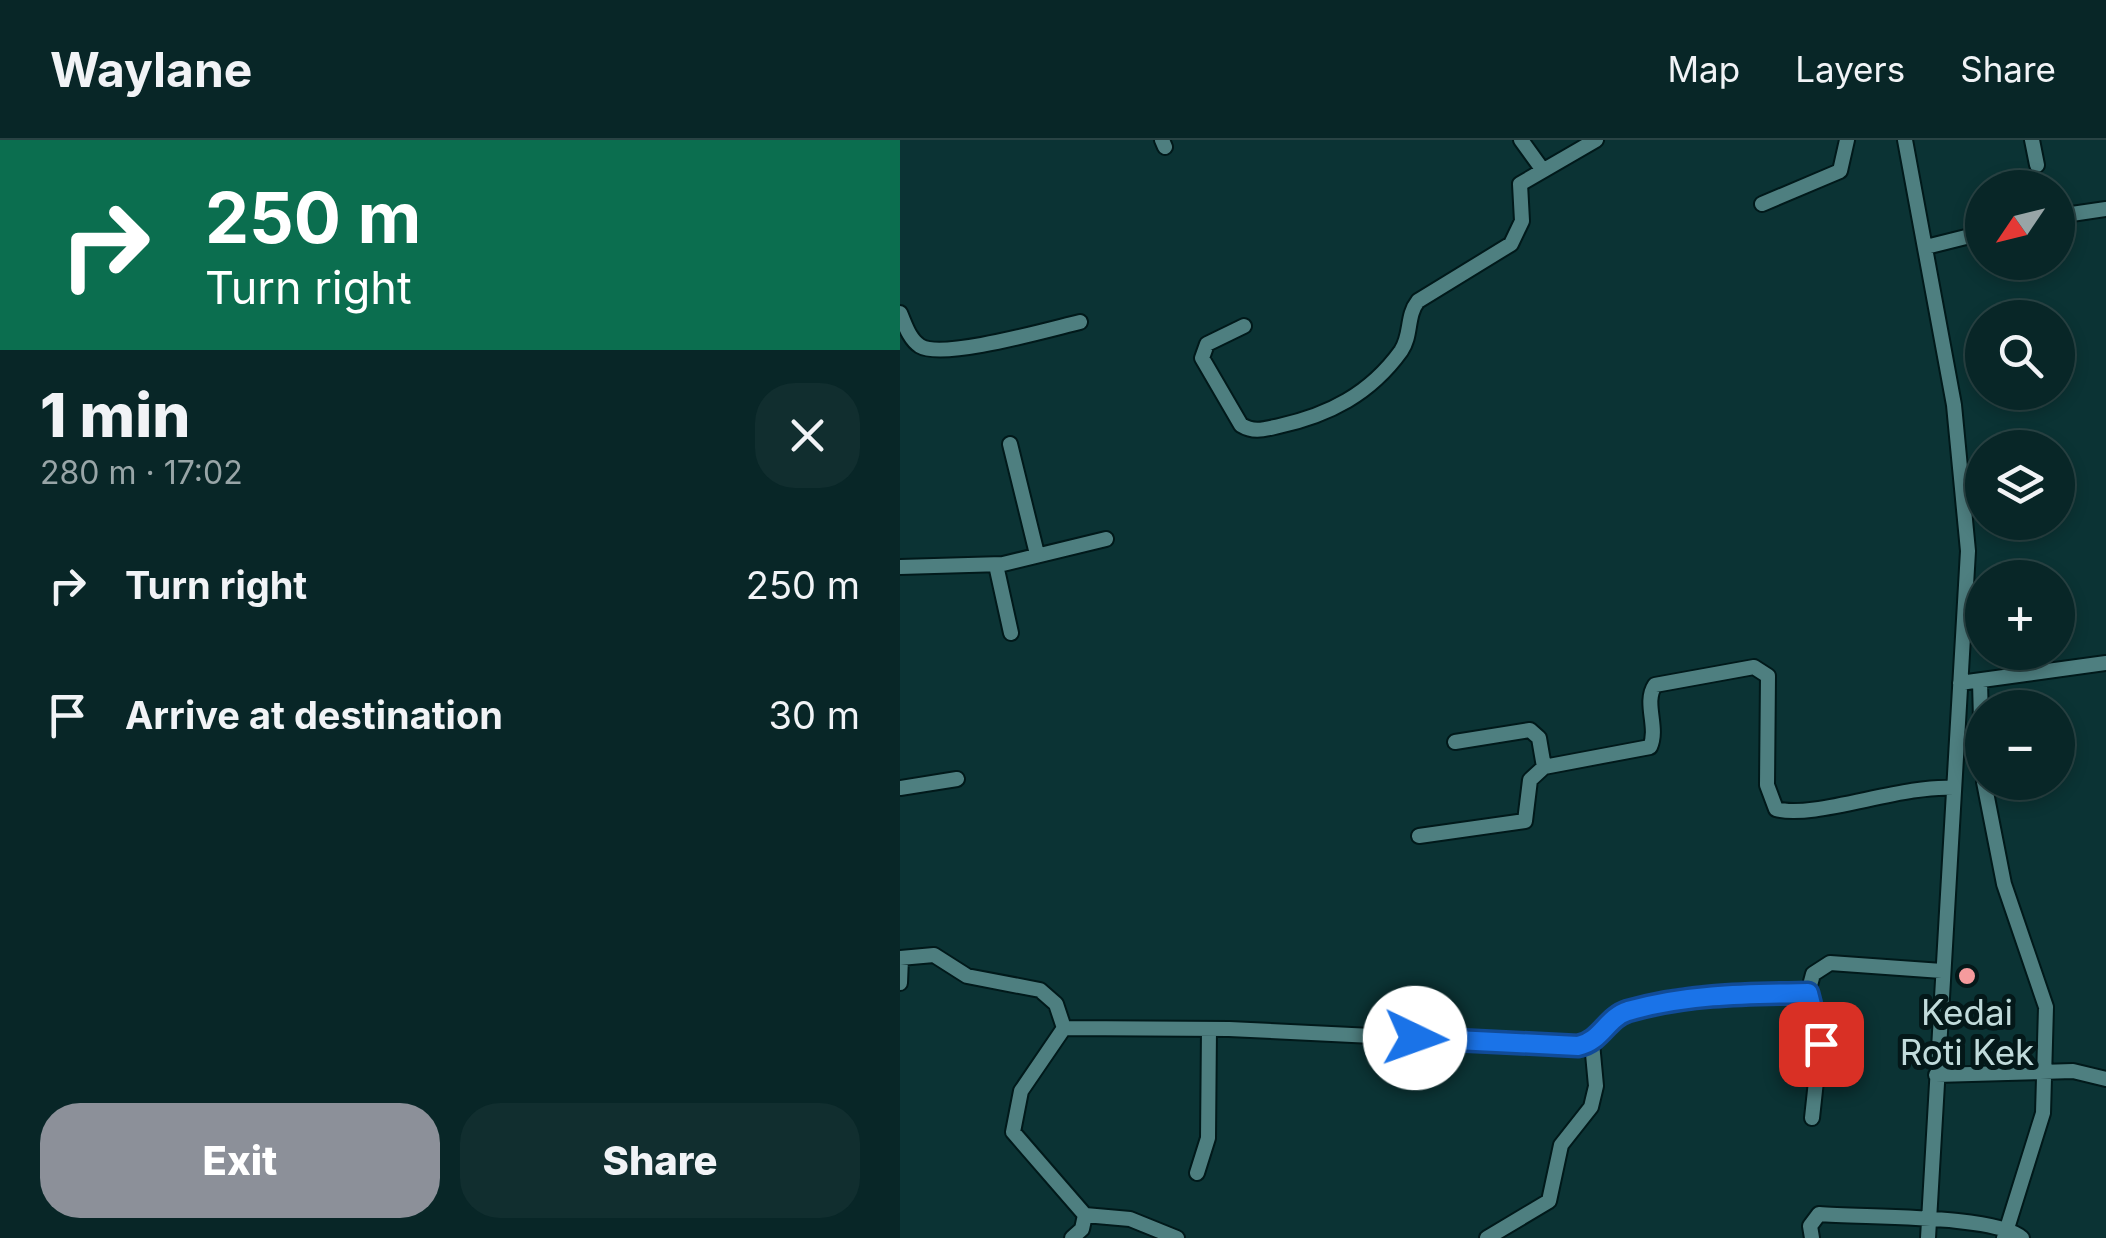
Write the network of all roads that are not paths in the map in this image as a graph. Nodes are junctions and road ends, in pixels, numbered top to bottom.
1 (1521, 140) edge
2 (1596, 140) edge
3 (1847, 140) edge
4 (1905, 140) edge
5 (2032, 140) edge
6 (1572, 146) edge
7 (2037, 165) dead end
8 (1542, 169) junction
9 (1762, 204) dead end
10 (2106, 209) edge
11 (2075, 214) edge
12 (1965, 237) edge
13 (1926, 246) junction
14 (900, 313) edge
15 (1080, 322) dead end
16 (1244, 326) dead end
17 (1010, 444) dead end
18 (1106, 538) dead end
19 (1037, 554) junction
20 (996, 565) junction
21 (900, 568) edge
22 (1011, 634) dead end
23 (2106, 662) edge
24 (1980, 681) junction
25 (1960, 683) junction
26 (1980, 690) edge
27 (1455, 742) dead end
28 (1544, 767) junction
29 (957, 778) dead end
30 (900, 788) edge
31 (1954, 788) junction
32 (1988, 800) edge
33 (1419, 836) dead end
34 (901, 958) edge
35 (1942, 971) junction
36 (900, 983) edge
37 (1808, 993) junction
38 (1064, 1028) junction
39 (1208, 1028) junction
40 (1592, 1044) junction
41 (2047, 1072) junction
42 (1936, 1075) junction
43 (2106, 1079) edge
44 (1812, 1118) dead end
45 (1197, 1173) dead end
46 (1085, 1216) junction
47 (1929, 1220) junction
48 (2006, 1233) edge
49 (1072, 1238) edge
50 (1177, 1238) edge
51 (1486, 1238) edge
52 (1812, 1238) edge
53 (1928, 1238) edge
54 (2022, 1238) edge

1 - 8 street
2 - 6 street
3 - 9 street
4 - 13 street
5 - 7 street
6 - 8 street
8 - 16 street
10 - 11 street
12 - 13 street
13 - 25 street
14 - 15 street
17 - 19 street
18 - 19 street
19 - 20 street
20 - 21 street
20 - 22 street
23 - 24 street
24 - 25 street
24 - 26 street
25 - 31 street
27 - 28 street
28 - 31 street
28 - 33 street
29 - 30 street
31 - 35 street
32 - 41 street
34 - 36 street
34 - 38 street
35 - 37 street
35 - 42 street
37 - 40 street
37 - 44 street
38 - 39 street
38 - 46 street
39 - 40 street
39 - 45 street
40 - 51 street
41 - 42 street
41 - 43 street
41 - 48 street
42 - 47 street
46 - 49 street
46 - 50 street
47 - 48 street
47 - 52 street
47 - 53 street
48 - 54 street

